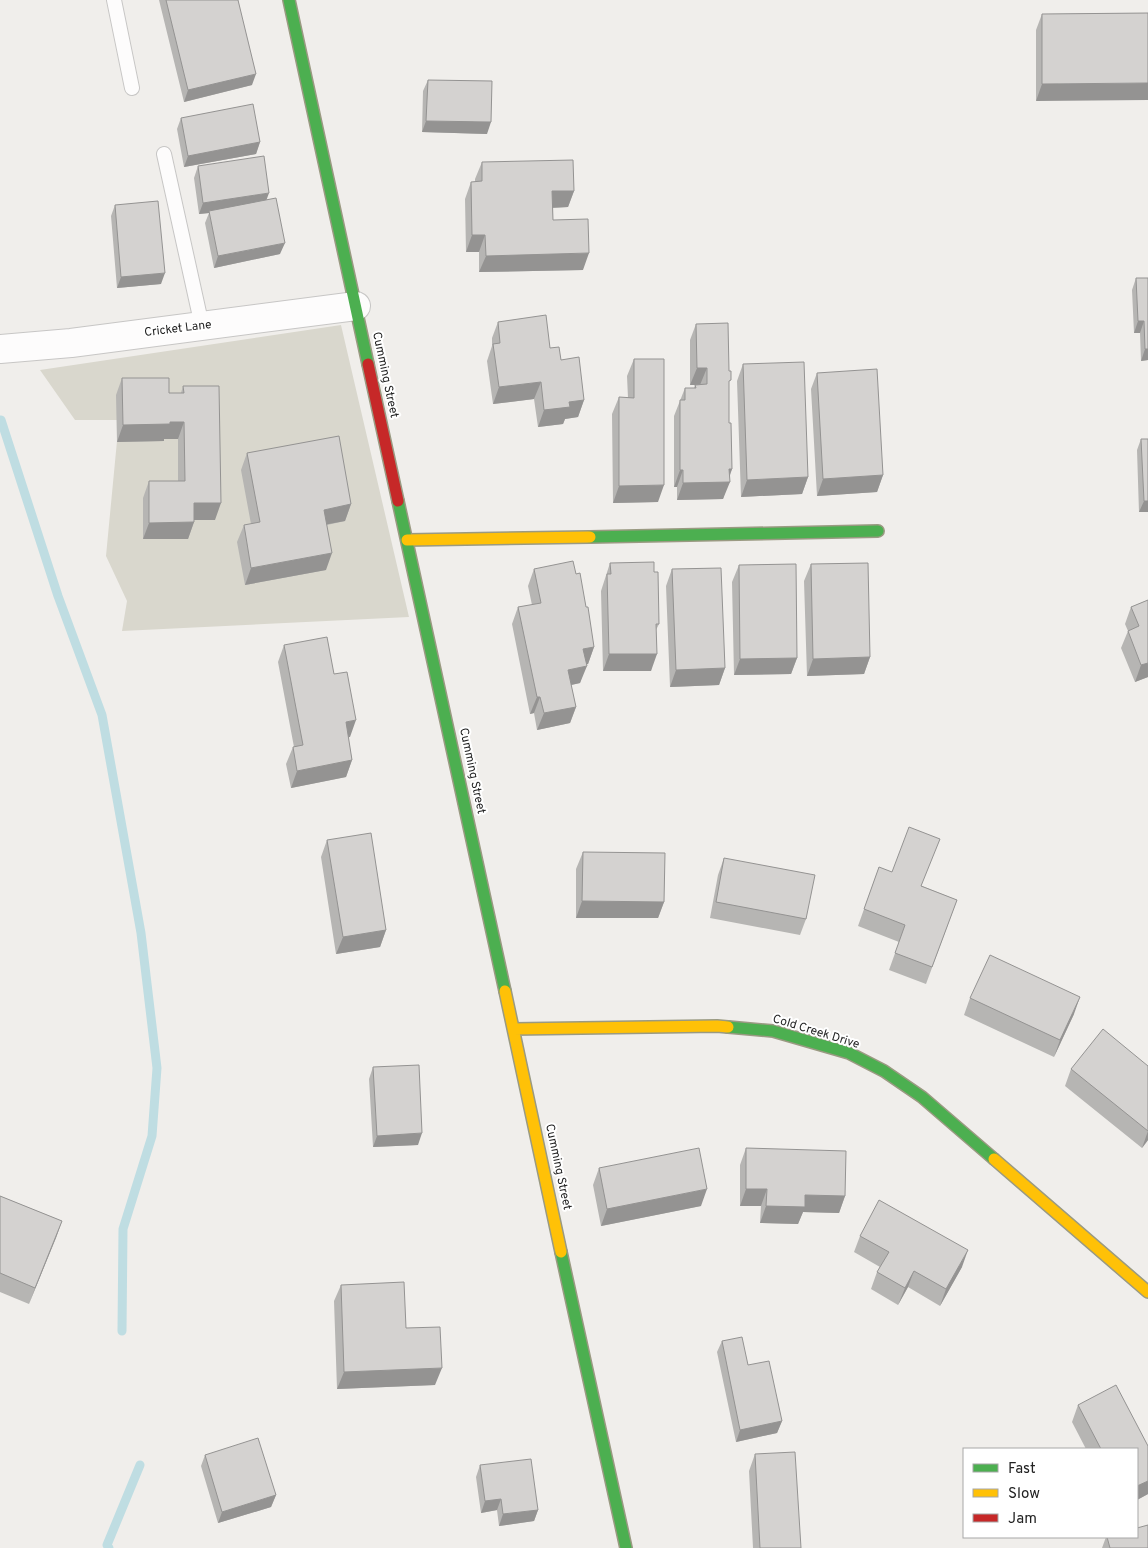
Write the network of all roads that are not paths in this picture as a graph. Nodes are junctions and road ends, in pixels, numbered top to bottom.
1 (114, 0) edge
2 (289, 0) edge
3 (132, 88) dead end
4 (164, 154) dead end
5 (356, 306) junction
6 (202, 326) junction
7 (0, 349) edge
8 (878, 531) dead end
9 (407, 540) junction
10 (514, 1029) junction
11 (1148, 1292) edge
12 (626, 1548) edge

1 - 3 lane
2 - 5 street, Cumming Street
4 - 6 lane
5 - 6 street, Cricket Lane
5 - 9 street, Cumming Street
6 - 7 street, Cricket Lane
8 - 9 street
9 - 10 street, Cumming Street
10 - 11 street, Cold Creek Drive
10 - 12 street, Cumming Street

